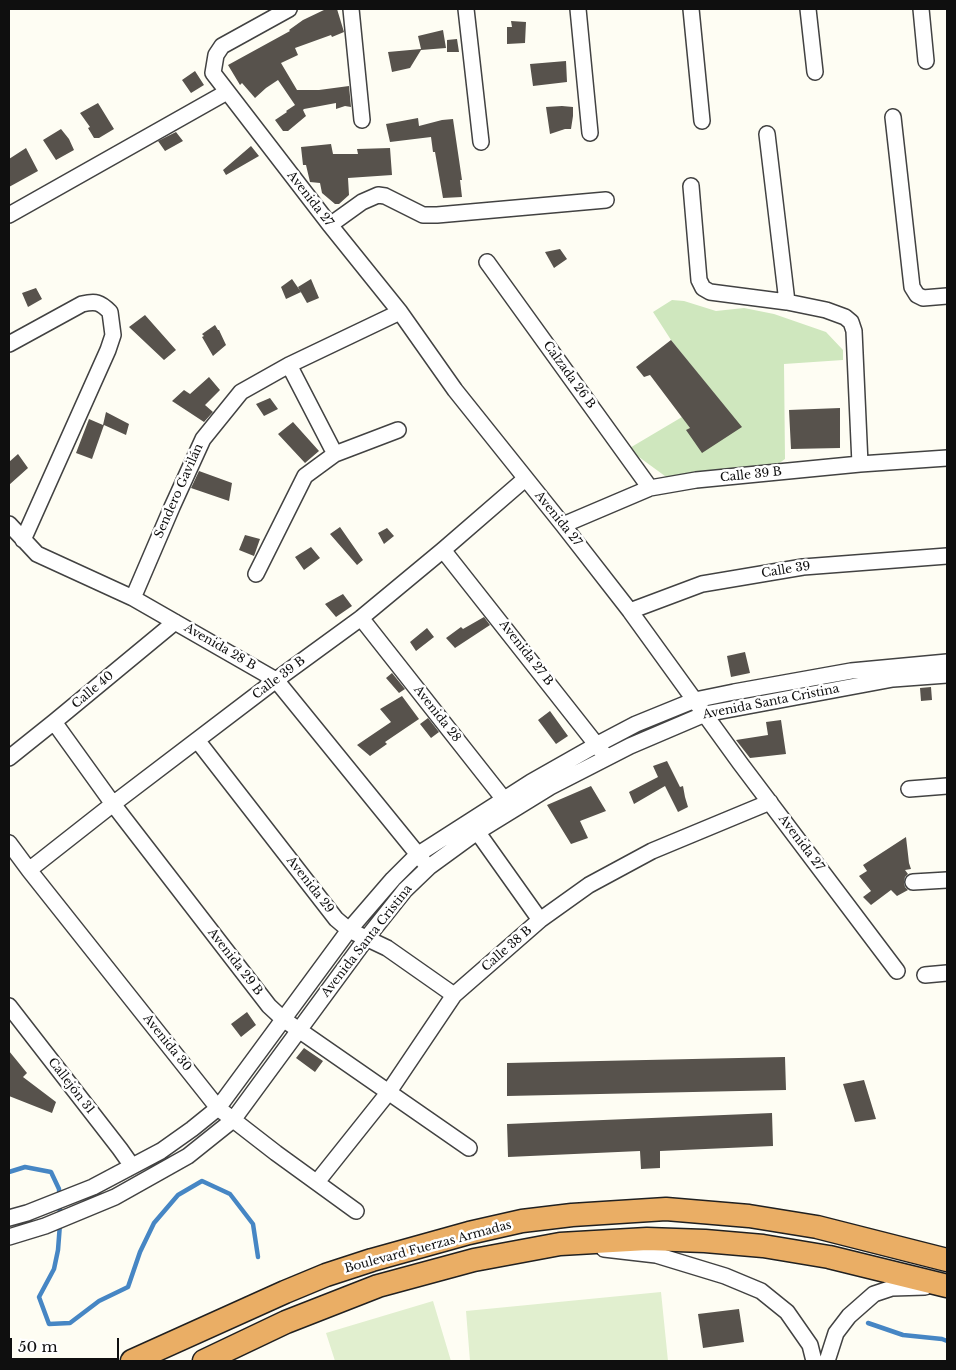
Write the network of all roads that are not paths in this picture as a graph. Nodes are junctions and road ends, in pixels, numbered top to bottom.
1 (289, 9) edge
2 (350, 9) edge
3 (466, 9) edge
4 (578, 9) edge
5 (691, 9) edge
6 (808, 9) edge
7 (920, 9) edge
8 (926, 61) dead end
9 (815, 72) dead end
10 (227, 92) junction
11 (894, 117) dead end
12 (362, 120) dead end
13 (702, 121) dead end
14 (590, 133) dead end
15 (767, 134) dead end
16 (481, 142) dead end
17 (691, 186) dead end
18 (606, 200) dead end
19 (9, 215) edge
20 (330, 226) junction
21 (487, 262) dead end
22 (947, 296) edge
23 (787, 302) junction
24 (400, 312) junction
25 (9, 344) edge
26 (289, 365) junction
27 (398, 430) dead end
28 (334, 454) junction
29 (947, 458) edge
30 (860, 464) junction
31 (525, 479) junction
32 (650, 488) junction
33 (9, 524) edge
34 (563, 525) junction
35 (23, 540) junction
36 (443, 550) junction
37 (947, 556) edge
38 (256, 574) dead end
39 (133, 598) junction
40 (630, 611) junction
41 (361, 618) junction
42 (175, 622) junction
43 (947, 662) edge
44 (947, 675) edge
45 (276, 680) junction
46 (695, 700) junction
47 (704, 714) junction
48 (54, 722) junction
49 (196, 740) junction
50 (598, 744) junction
51 (9, 758) edge
52 (607, 758) junction
53 (947, 786) edge
54 (909, 789) dead end
55 (770, 802) junction
56 (113, 804) junction
57 (508, 804) junction
58 (473, 826) junction
59 (9, 843) edge
60 (417, 855) junction
61 (429, 867) junction
62 (29, 870) junction
63 (947, 880) edge
64 (913, 882) dead end
65 (540, 920) junction
66 (349, 930) junction
67 (366, 939) junction
68 (897, 971) dead end
69 (947, 973) edge
70 (925, 975) dead end
71 (454, 996) junction
72 (9, 1006) edge
73 (283, 1019) junction
74 (300, 1030) junction
75 (388, 1093) junction
76 (218, 1108) junction
77 (234, 1120) junction
78 (469, 1148) dead end
79 (132, 1166) junction
80 (317, 1182) junction
81 (356, 1211) dead end
82 (9, 1218) edge
83 (9, 1237) edge
84 (560, 1244) junction
85 (947, 1260) edge
86 (947, 1287) edge
87 (132, 1361) edge
88 (204, 1361) edge
89 (814, 1361) edge
90 (827, 1361) edge

1 - 10 street, Avenida 27
2 - 12 street
3 - 16 street
4 - 14 street
5 - 13 street
6 - 9 street
7 - 8 street
10 - 19 street
10 - 20 street, Avenida 27
11 - 22 street
15 - 23 street
17 - 23 street
18 - 20 street
20 - 24 street, Avenida 27
21 - 32 street, Calzada 26 B
23 - 30 street
24 - 26 street, Sendero Gavilán
24 - 31 street, Avenida 27
25 - 35 street
26 - 28 street
26 - 39 street, Sendero Gavilán
27 - 28 street
28 - 38 street
29 - 30 street, Calle 39 B
30 - 32 street, Calle 39 B
31 - 34 street, Avenida 27
31 - 36 street, Calle 39 B
32 - 34 street, Calle 39 B
33 - 35 street, Avenida 28 B
34 - 40 street, Avenida 27
35 - 39 street, Avenida 28 B
36 - 41 street, Calle 39 B
36 - 50 street, Avenida 27 B
37 - 40 street, Calle 39
39 - 42 street, Avenida 28 B
40 - 46 street, Avenida 27
41 - 45 street, Calle 39 B
41 - 57 street, Avenida 28
42 - 45 street, Avenida 28 B
42 - 48 street, Calle 40
43 - 46 street, Avenida Santa Cristina
44 - 47 street, Avenida Santa Cristina
45 - 49 street, Calle 39 B
45 - 60 street, Avenida 28 B
46 - 47 street, Avenida 27
46 - 50 street, Avenida Santa Cristina
47 - 52 street, Avenida Santa Cristina
47 - 55 street, Avenida 27
48 - 51 street, Calle 40
48 - 56 street, Avenida 29 B
49 - 56 street, Calle 39 B
49 - 66 street, Avenida 29
50 - 52 street, Avenida 27 B
50 - 57 street, Avenida Santa Cristina
52 - 57 street, Avenida Santa Cristina
53 - 54 street
55 - 65 street, Calle 38 B
55 - 68 street, Avenida 27
56 - 62 street, Calle 39 B
56 - 73 street, Avenida 29 B
57 - 58 street, Avenida Santa Cristina
58 - 60 street, Avenida Santa Cristina
58 - 61 street, Avenida Santa Cristina
58 - 65 street
59 - 62 street, Avenida 30
60 - 61 street, Avenida 28 B
60 - 66 street, Avenida Santa Cristina
61 - 67 street, Avenida Santa Cristina
62 - 76 street, Avenida 30
63 - 64 street
65 - 71 street, Calle 38 B
66 - 67 street, Avenida 29
66 - 73 street, Avenida Santa Cristina
67 - 71 street, Avenida 29
67 - 74 street, Avenida Santa Cristina
69 - 70 street
71 - 75 street, Calle 38 B
72 - 79 street, Callejón 31
73 - 74 street, Avenida 29 B
73 - 76 street, Avenida Santa Cristina
74 - 75 street, Avenida 29 B
74 - 77 street, Avenida Santa Cristina
75 - 78 street, Avenida 29 B
75 - 80 street, Calle 38 B
76 - 77 street, Avenida 30
76 - 79 street, Avenida Santa Cristina
77 - 80 street, Avenida 30
77 - 83 street, Avenida Santa Cristina
79 - 82 street, Avenida Santa Cristina
80 - 81 street, Avenida 30
84 - 86 highway, Boulevard Fuerzas Armadas
84 - 88 highway, Boulevard Fuerzas Armadas
84 - 89 street
85 - 87 highway, Boulevard Fuerzas Armadas
86 - 90 street

